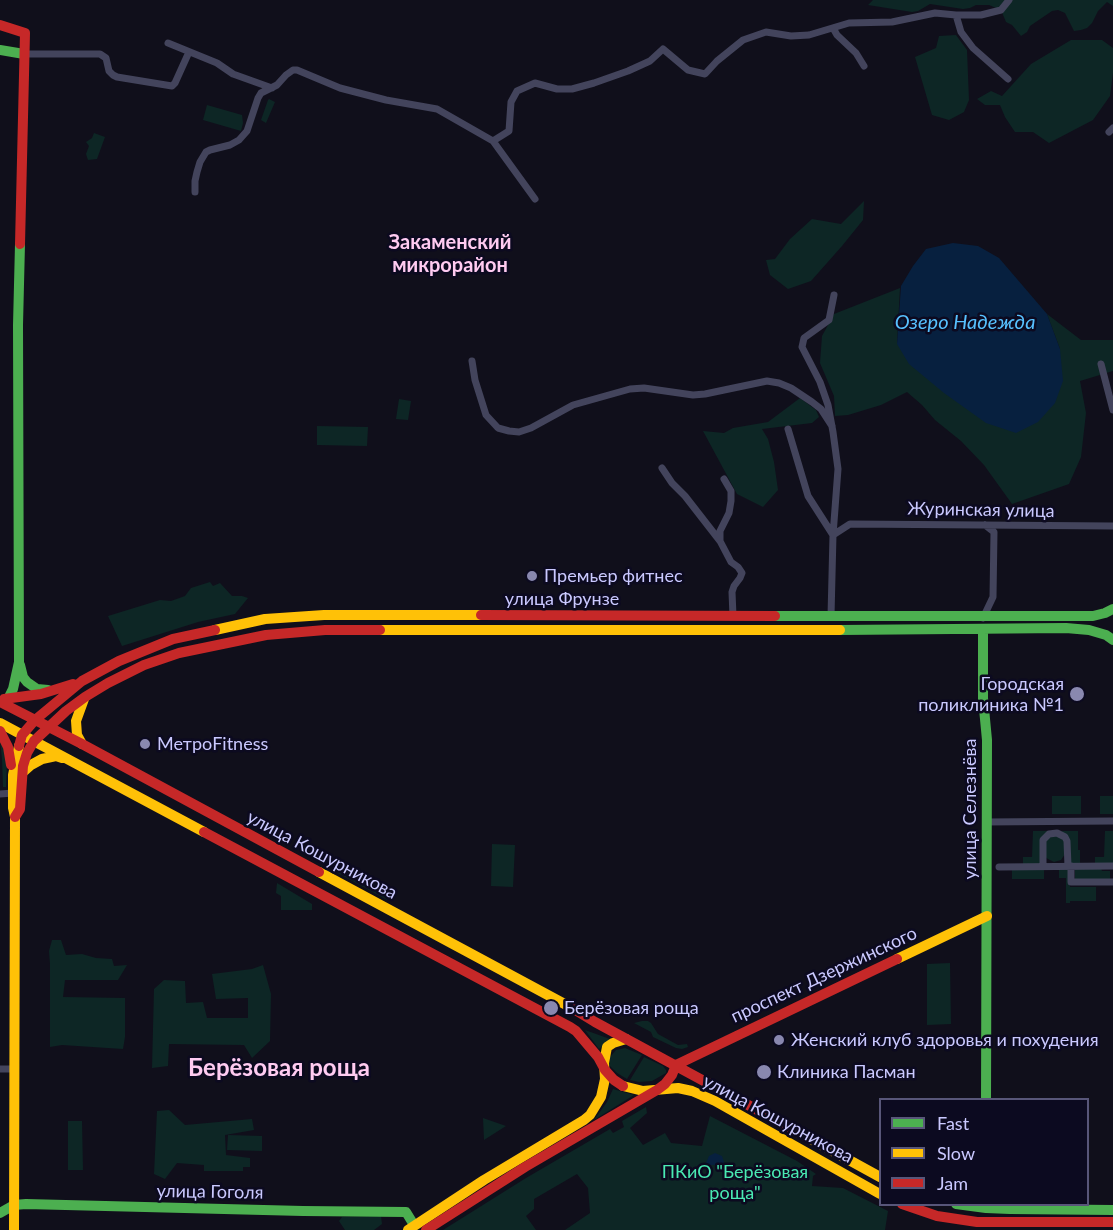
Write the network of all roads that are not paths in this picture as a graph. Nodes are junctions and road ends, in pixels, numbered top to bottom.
1 (1010, 0) edge
2 (956, 15) junction
3 (0, 25) edge
4 (833, 27) junction
5 (168, 43) dead end
6 (0, 50) edge
7 (189, 52) junction
8 (24, 54) junction
9 (864, 66) dead end
10 (1008, 79) dead end
11 (272, 88) junction
12 (493, 141) junction
13 (195, 192) dead end
14 (536, 199) dead end
15 (834, 295) dead end
16 (472, 361) dead end
17 (1101, 364) dead end
18 (1113, 410) edge
19 (832, 426) junction
20 (788, 429) dead end
21 (662, 468) dead end
22 (724, 479) dead end
23 (985, 525) junction
24 (1113, 526) edge
25 (833, 535) junction
26 (720, 541) junction
27 (1113, 609) edge
28 (497, 615) junction
29 (561, 615) junction
30 (733, 616) junction
31 (831, 616) junction
32 (983, 616) junction
33 (498, 629) junction
34 (561, 629) junction
35 (983, 630) junction
36 (1113, 640) edge
37 (19, 662) junction
38 (82, 681) junction
39 (55, 689) junction
40 (85, 697) junction
41 (3, 700) edge
42 (35, 720) junction
43 (0, 723) edge
44 (49, 727) junction
45 (0, 731) edge
46 (22, 735) junction
47 (34, 741) junction
48 (82, 744) junction
49 (68, 759) junction
50 (18, 774) junction
51 (13, 793) junction
52 (0, 794) edge
53 (15, 817) junction
54 (1113, 821) edge
55 (986, 822) junction
56 (1043, 866) junction
57 (1069, 866) junction
58 (1113, 866) edge
59 (999, 867) dead end
60 (1113, 882) edge
61 (987, 916) junction
62 (626, 1039) junction
63 (676, 1065) junction
64 (0, 1069) edge
65 (14, 1069) junction
66 (605, 1071) junction
67 (657, 1090) junction
68 (986, 1098) edge
69 (879, 1176) edge
70 (879, 1193) edge
71 (14, 1205) junction
72 (908, 1206) edge
73 (986, 1206) edge
74 (1113, 1210) edge
75 (0, 1213) edge
76 (1113, 1222) edge
77 (985, 1226) edge
78 (411, 1228) edge
79 (14, 1230) edge
80 (426, 1230) edge

1 - 2 street
2 - 4 street
2 - 10 street
3 - 8 main road
4 - 9 street
4 - 12 street
5 - 7 street
6 - 8 main road
7 - 8 street
7 - 11 street
8 - 37 main road
11 - 12 street
11 - 13 street
12 - 14 street
15 - 19 street
16 - 19 street
17 - 18 street
19 - 25 street
20 - 25 street
21 - 26 street
22 - 26 street
23 - 24 street, Журинская улица
23 - 25 street, Журинская улица
23 - 32 street, улица Селезнёва
25 - 31 street
26 - 30 street
27 - 32 main road, улица Фрунзе
28 - 29 main road, улица Фрунзе
28 - 33 main road
28 - 38 main road, улица Фрунзе
29 - 30 main road, улица Фрунзе
29 - 34 main road
30 - 31 main road, улица Фрунзе
31 - 32 main road, улица Фрунзе
32 - 35 street, улица Селезнёва
33 - 34 main road, улица Фрунзе
33 - 40 main road, улица Фрунзе
34 - 35 main road, улица Фрунзе
35 - 36 main road, улица Фрунзе
35 - 55 main road, улица Селезнёва
37 - 39 main road
37 - 41 main road
38 - 39 main road
38 - 42 main road, улица Фрунзе
39 - 41 main road
40 - 44 main road, улица Фрунзе
40 - 48 main road
41 - 42 main road, улица Кошурникова
42 - 44 main road, улица Кошурникова
42 - 46 main road, улица Фрунзе
43 - 46 main road, улица Кошурникова
44 - 47 main road, улица Фрунзе
44 - 48 main road, улица Кошурникова
45 - 50 main road
46 - 47 main road, улица Кошурникова
46 - 50 main road
47 - 49 main road, улица Кошурникова
47 - 50 main road
48 - 62 main road, улица Кошурникова
49 - 50 main road
49 - 66 main road, улица Кошурникова
50 - 51 main road
50 - 53 main road
51 - 52 street
51 - 53 main road
53 - 65 main road
54 - 55 street
55 - 61 main road, улица Селезнёва
56 - 57 street
56 - 57 street
56 - 59 street
57 - 58 street
57 - 60 street
61 - 63 main road, проспект Дзержинского
61 - 68 main road, улица Селезнёва
62 - 63 main road, улица Кошурникова
62 - 66 main road
63 - 67 main road
63 - 69 main road, улица Кошурникова
64 - 65 street
65 - 71 main road
66 - 67 main road, улица Кошурникова
66 - 78 main road
67 - 70 main road, улица Кошурникова
67 - 80 main road
71 - 75 main road
71 - 78 main road, улица Гоголя
71 - 79 main road
72 - 77 main road
73 - 74 main road
73 - 77 main road
76 - 77 main road

